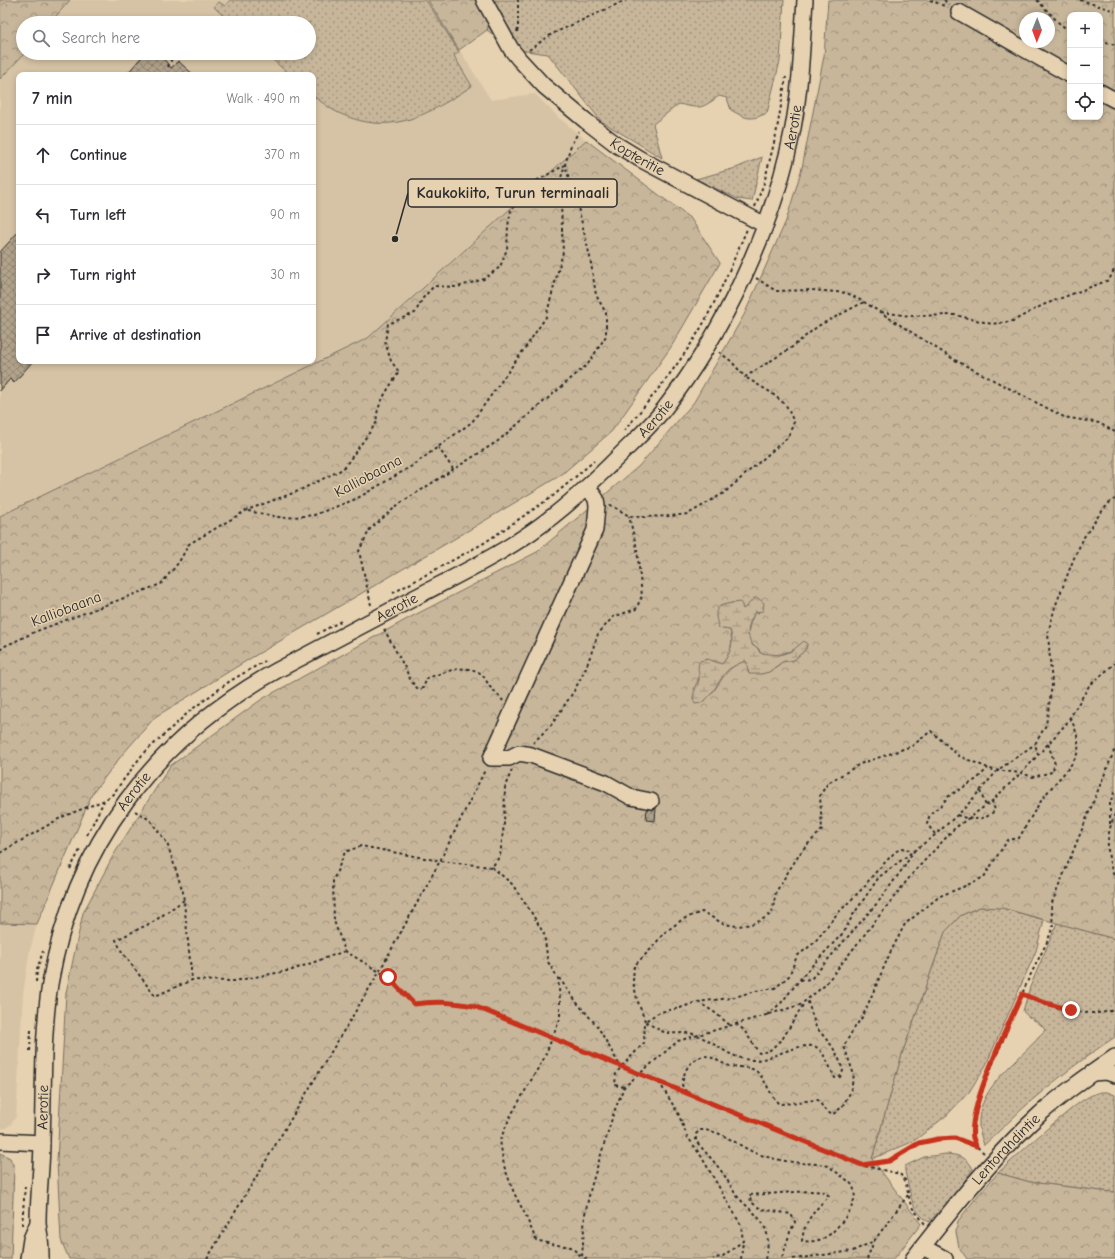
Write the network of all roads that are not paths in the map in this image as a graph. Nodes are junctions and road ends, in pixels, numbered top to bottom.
1 (484, 0) edge
2 (805, 0) edge
3 (959, 12) road end
4 (1067, 73) edge
5 (1103, 94) edge
6 (1115, 100) edge
7 (765, 225) junction
8 (588, 487) junction
9 (651, 801) dead end
10 (1115, 1057) edge
11 (1092, 1073) junction
12 (1115, 1075) edge
13 (0, 1141) edge
14 (42, 1143) junction
15 (38, 1224) junction
16 (923, 1247) junction
17 (28, 1259) edge
18 (41, 1259) edge
19 (913, 1259) edge
20 (945, 1259) edge

1 - 7 street, Kopteritie
2 - 7 street, Aerotie
3 - 4 street
5 - 6 street
7 - 8 street, Aerotie
8 - 9 street
8 - 14 street, Aerotie
10 - 11 street, Lentorahdintie
11 - 12 street
11 - 16 street, Lentorahdintie
13 - 14 street
14 - 15 street, Aerotie
15 - 17 street, Aerotie
15 - 18 street, Aerotie
16 - 19 street, Lentorahdintie
16 - 20 street

